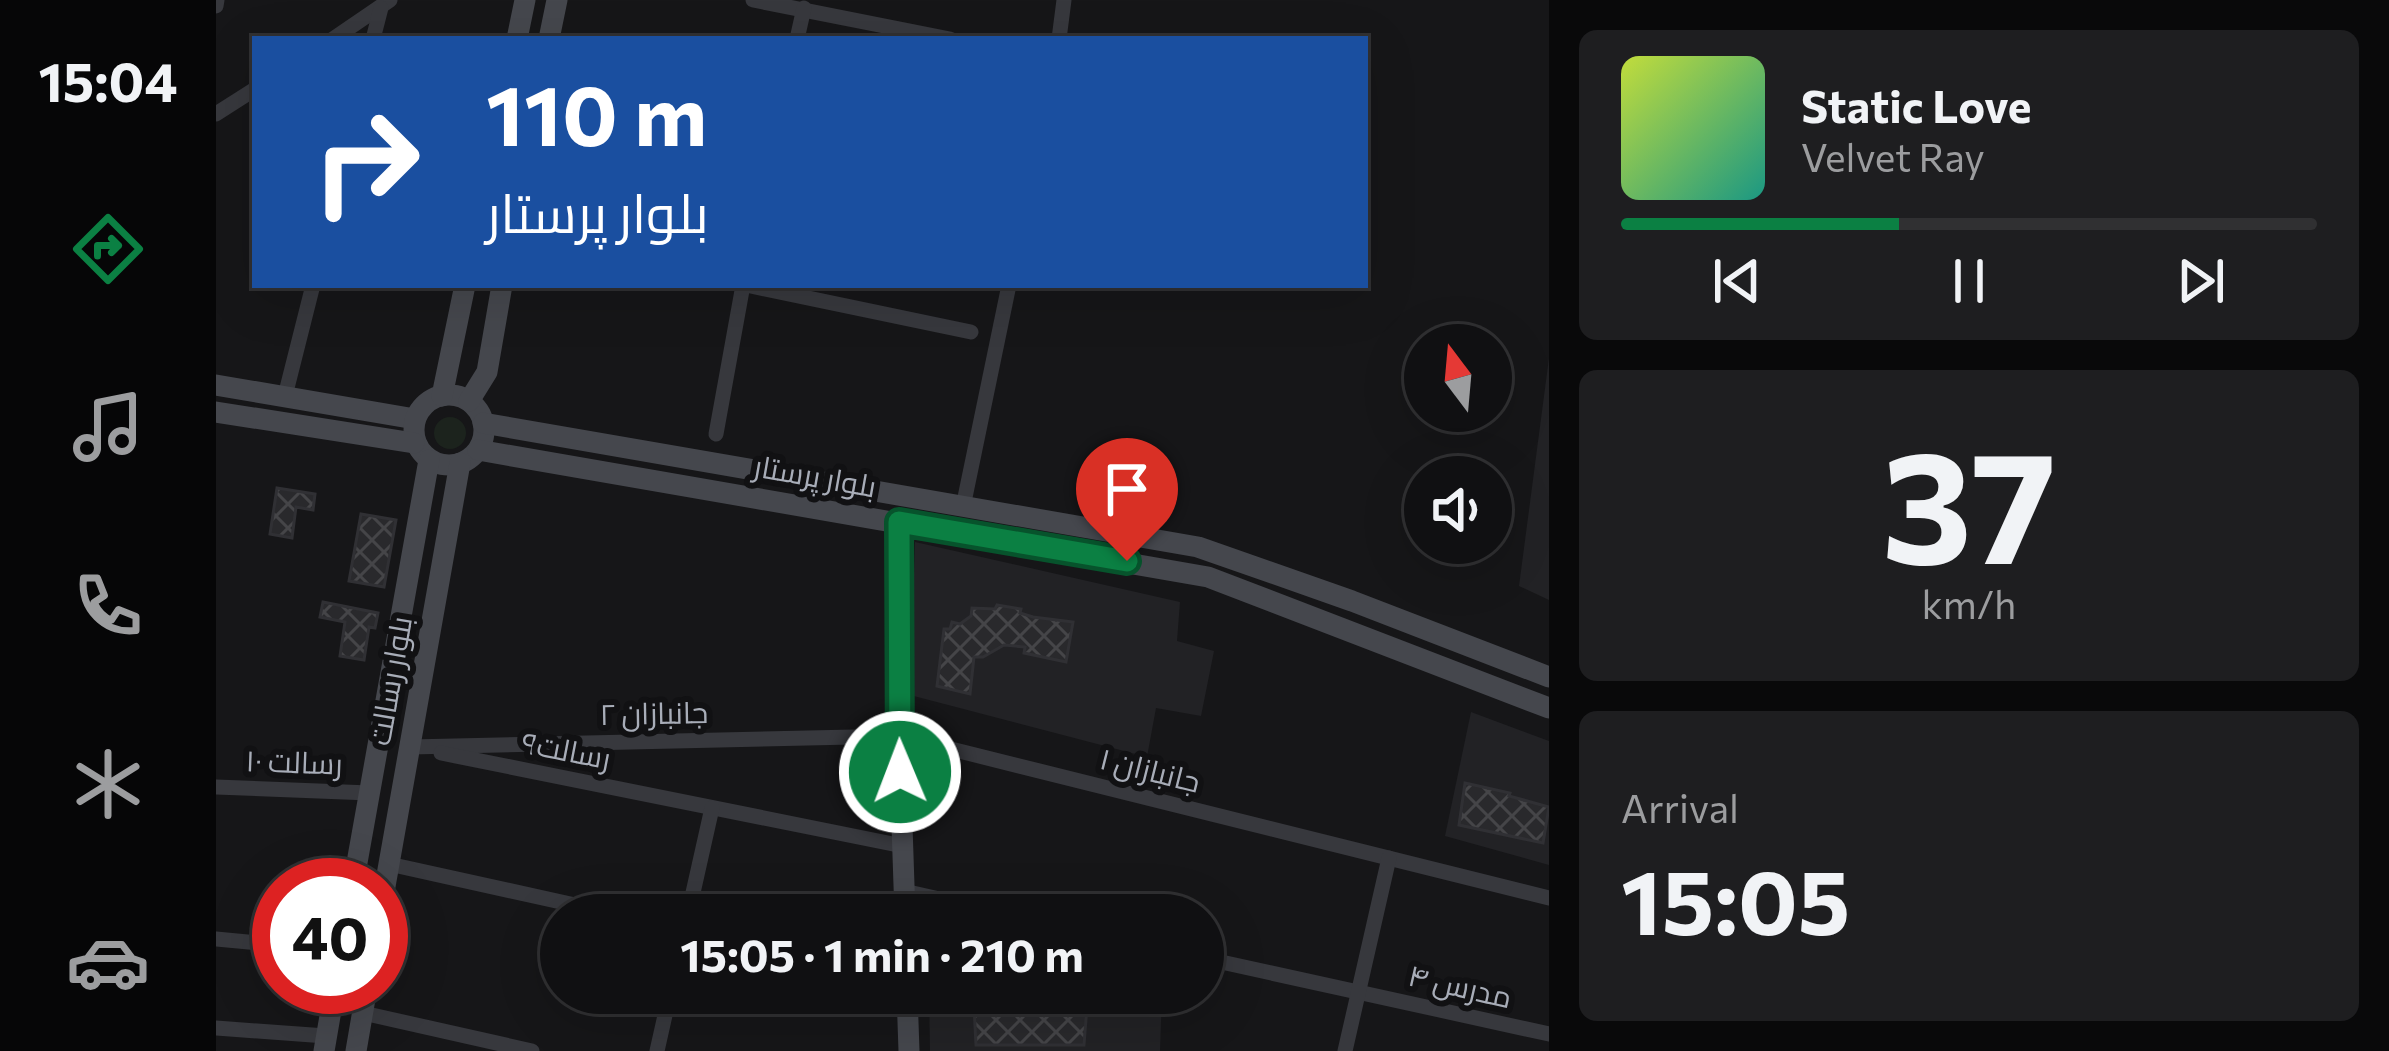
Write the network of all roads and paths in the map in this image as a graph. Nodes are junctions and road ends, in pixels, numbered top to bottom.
1 (525, 0) edge
2 (557, 0) edge
3 (753, 0) edge
4 (1064, 0) edge
5 (385, 4) edge
6 (804, 8) junction
7 (337, 36) edge
8 (375, 36) edge
9 (518, 36) edge
10 (550, 36) edge
11 (798, 36) edge
12 (936, 36) edge
13 (1059, 36) edge
14 (252, 91) edge
15 (216, 114) edge
16 (312, 288) edge
17 (464, 288) edge
18 (501, 288) edge
19 (744, 288) edge
20 (759, 288) edge
21 (1009, 288) edge
22 (971, 332) dead end
23 (216, 385) edge
24 (285, 396) junction
25 (442, 396) junction
26 (469, 401) junction
27 (216, 412) edge
28 (415, 419) junction
29 (483, 424) junction
30 (716, 434) dead end
31 (422, 451) junction
32 (469, 457) junction
33 (963, 506) junction
34 (899, 522) junction
35 (1041, 522) junction
36 (1028, 543) junction
37 (1549, 677) edge
38 (1549, 708) edge
39 (899, 736) junction
40 (410, 747) junction
41 (216, 787) edge
42 (370, 793) junction
43 (712, 808) junction
44 (903, 846) junction
45 (358, 858) edge
46 (390, 858) edge
47 (1389, 858) junction
48 (408, 868) edge
49 (904, 891) junction
50 (693, 894) edge
51 (904, 894) edge
52 (917, 894) edge
53 (540, 897) edge
54 (1549, 898) edge
55 (216, 939) edge
56 (252, 942) edge
57 (1224, 963) edge
58 (1359, 992) junction
59 (363, 1014) edge
60 (367, 1014) edge
61 (665, 1014) edge
62 (908, 1014) edge
63 (216, 1028) edge
64 (1549, 1034) edge
65 (325, 1043) edge
66 (356, 1051) edge
67 (532, 1051) edge
68 (657, 1051) edge
69 (909, 1051) edge
70 (1346, 1051) edge

1 - 9 main road
2 - 10 main road
3 - 6 street
4 - 13 street
5 - 7 street
5 - 8 street
6 - 11 street
6 - 12 street
14 - 15 street
16 - 24 street
17 - 25 main road
18 - 26 main road
19 - 30 street
20 - 22 street
21 - 33 street
23 - 24 main road
24 - 28 main road
25 - 26 main road
25 - 28 main road
26 - 29 main road
27 - 31 main road
28 - 31 main road
29 - 32 main road
29 - 33 main road, بلوار پرستار
31 - 32 main road
31 - 42 main road, بلوار رسالت
32 - 34 main road, بلوار پرستار
32 - 40 main road, بلوار رسالت
33 - 35 main road, بلوار پرستار
34 - 36 main road, بلوار پرستار
34 - 39 main road
35 - 36 main road
35 - 37 main road, بلوار پرستار
36 - 38 main road, بلوار پرستار
39 - 40 street, جانبازان ۲
39 - 44 main road
39 - 47 street, جانبازان ۱
40 - 43 street, رسالت۹
40 - 46 main road, بلوار رسالت
41 - 42 street, رسالت ۱۰
42 - 45 main road, بلوار رسالت
43 - 44 street, رسالت۹
43 - 50 street
44 - 49 main road
47 - 54 street, جانبازان ۱
47 - 58 street
48 - 53 street
49 - 51 main road
49 - 52 street
55 - 56 street
57 - 58 street, مدرس ۴
58 - 64 street, مدرس ۴
58 - 70 street
59 - 66 main road
60 - 67 street
61 - 68 street
62 - 69 main road
63 - 65 street

